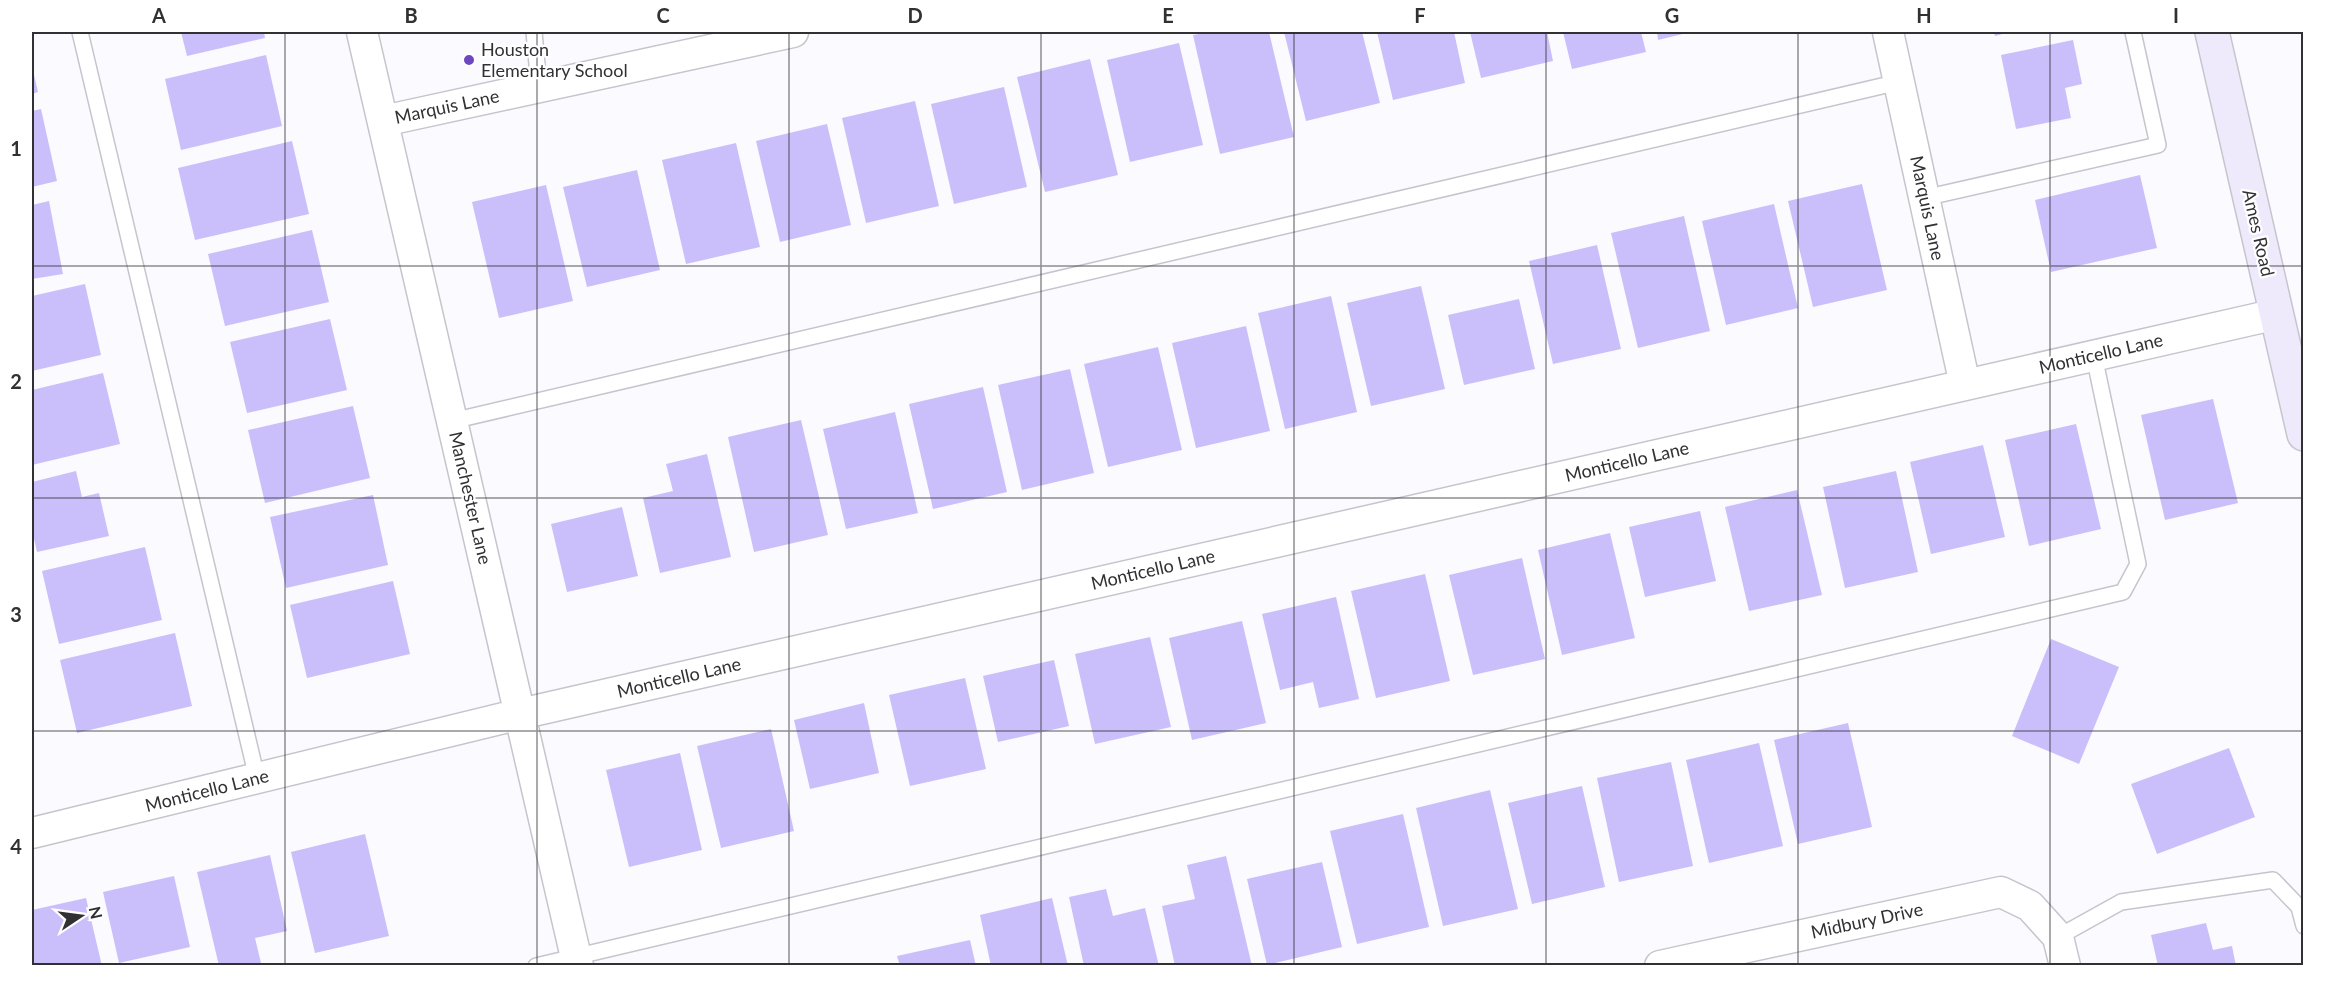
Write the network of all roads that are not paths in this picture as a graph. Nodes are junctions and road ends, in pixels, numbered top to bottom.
1 (80, 32) edge
2 (362, 32) edge
3 (534, 32) edge
4 (793, 32) edge
5 (1888, 32) edge
6 (2133, 32) edge
7 (2212, 32) edge
8 (1899, 82) junction
9 (539, 86) junction
10 (383, 121) junction
11 (1924, 198) junction
12 (2277, 314) junction
13 (2094, 356) junction
14 (1965, 385) junction
15 (452, 421) junction
16 (2304, 434) edge
17 (520, 714) junction
18 (257, 778) junction
19 (32, 833) edge
20 (2304, 926) edge
21 (2061, 951) edge
22 (577, 960) edge
23 (536, 966) edge
24 (1660, 966) edge

1 - 18 lane
2 - 10 street, Manchester Lane
3 - 9 lane
4 - 9 street, Marquis Lane
5 - 8 street, Marquis Lane
6 - 11 lane
7 - 12 street, Ames Road
8 - 11 street, Marquis Lane
8 - 15 lane
9 - 10 street, Marquis Lane
10 - 15 street, Manchester Lane
11 - 14 street, Marquis Lane
12 - 13 street, Monticello Lane
12 - 16 street, Ames Road
13 - 14 street, Monticello Lane
13 - 22 lane
14 - 17 street, Monticello Lane
15 - 17 street, Manchester Lane
17 - 18 street, Monticello Lane
17 - 22 street, Manchester Lane
18 - 19 street, Monticello Lane
20 - 21 lane
21 - 24 street, Midbury Drive
22 - 23 lane

